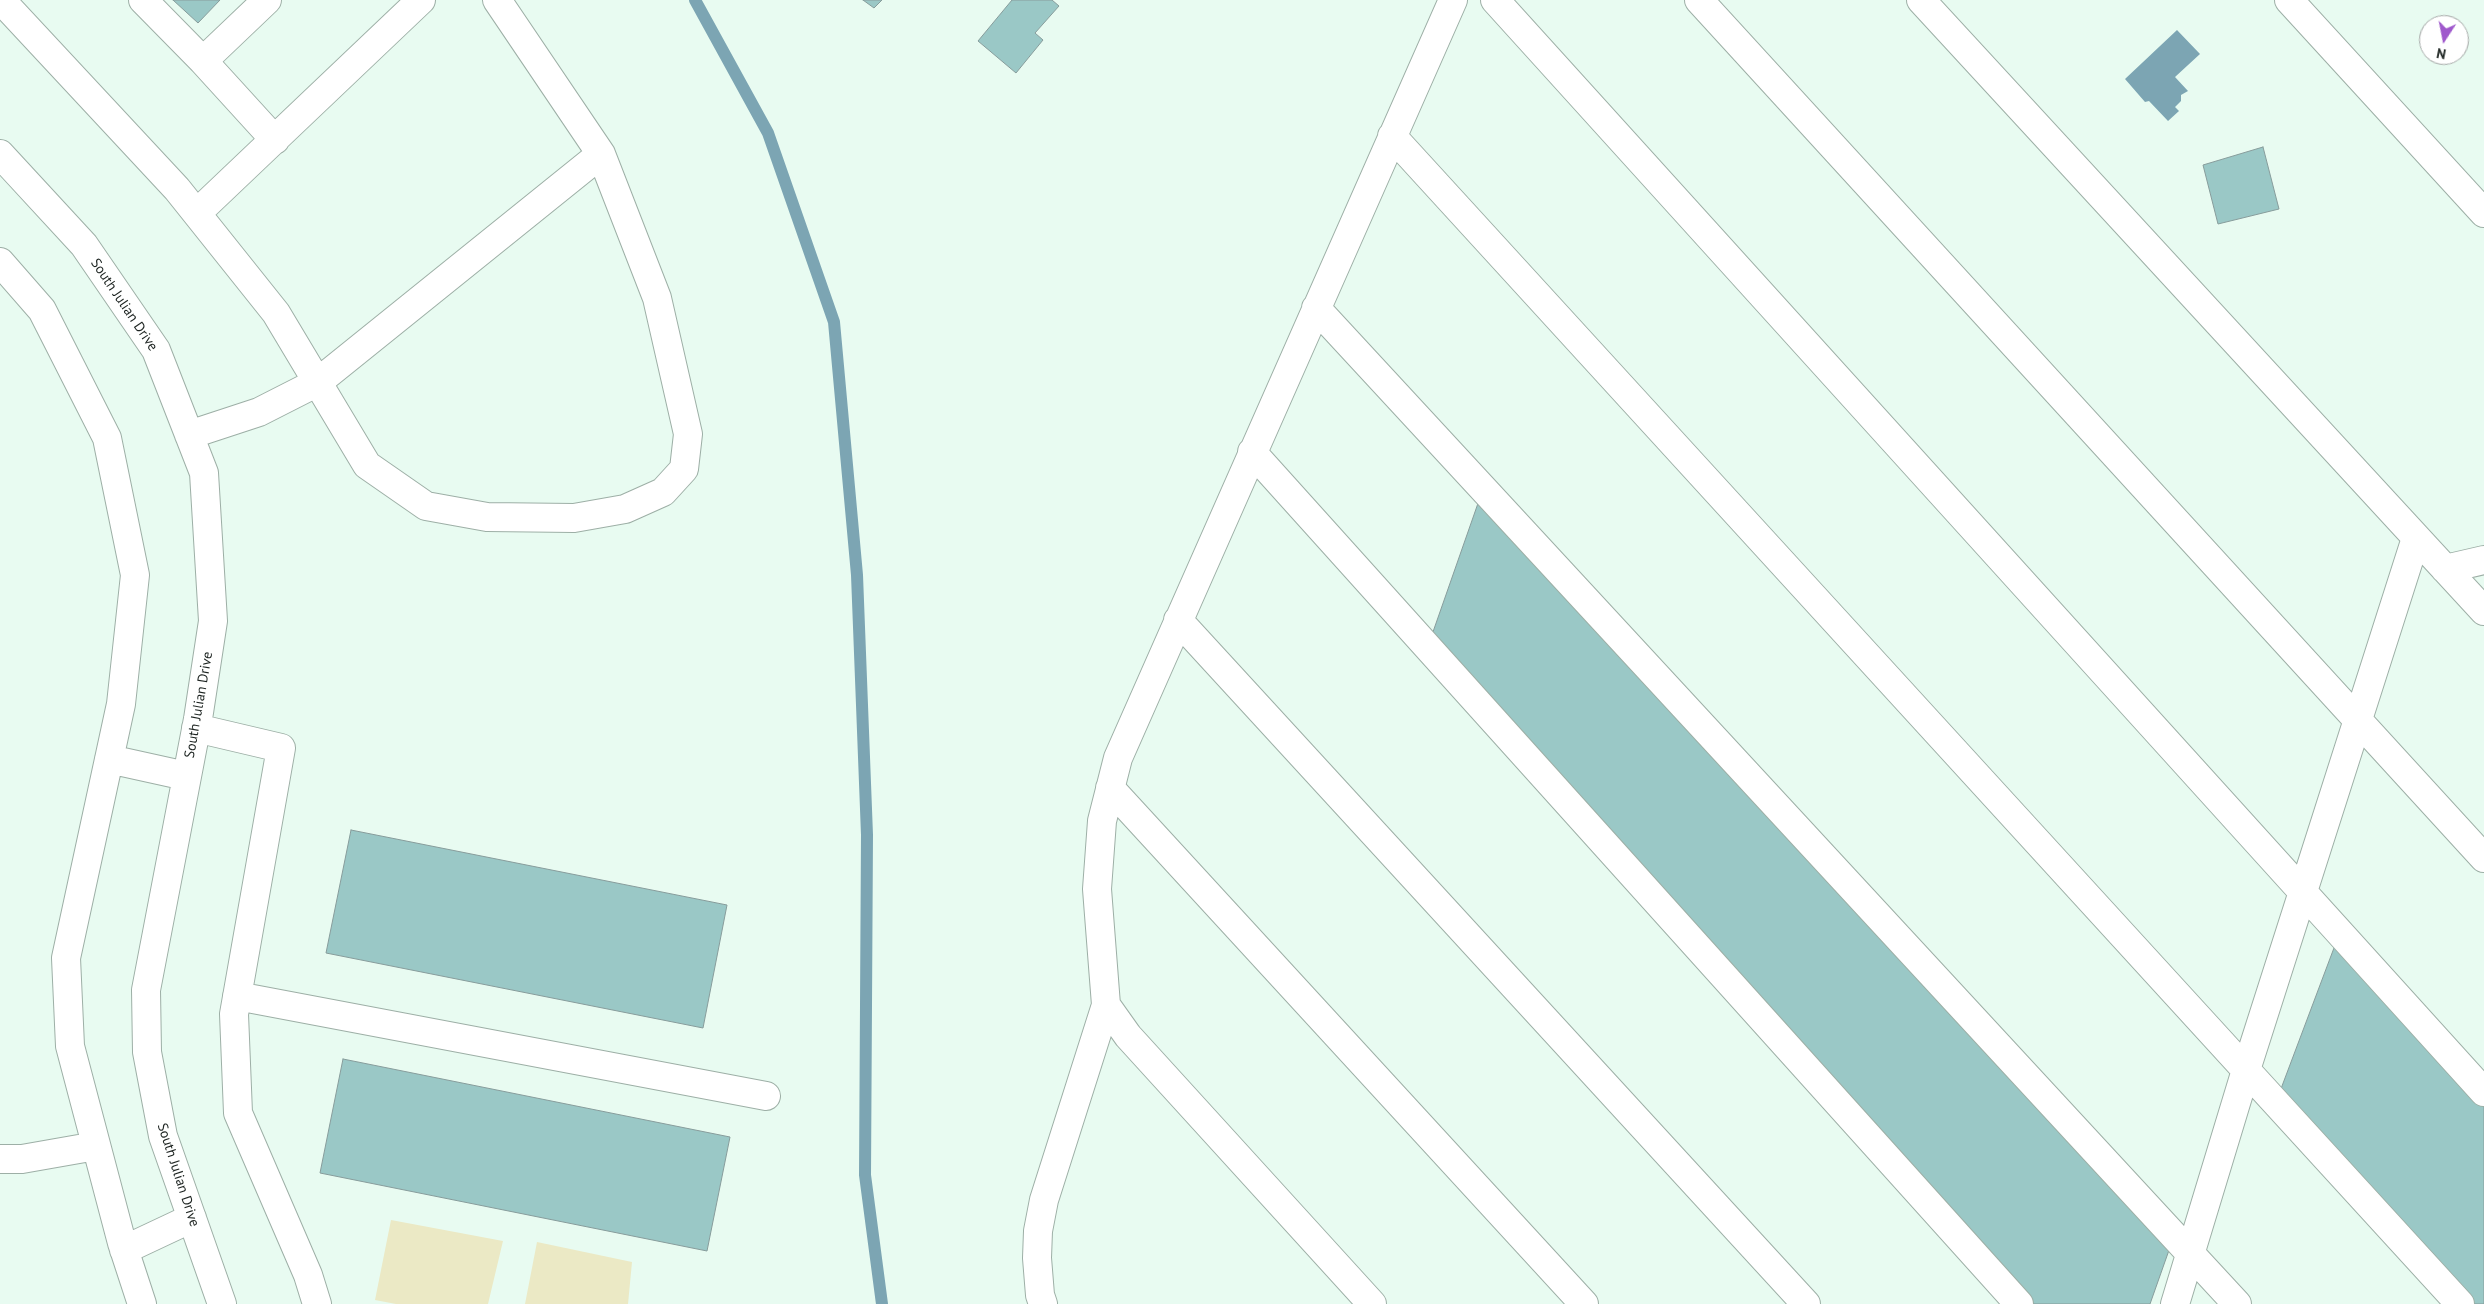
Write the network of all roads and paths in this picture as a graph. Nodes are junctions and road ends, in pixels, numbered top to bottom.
1 (1, 0) edge
2 (143, 0) edge
3 (267, 0) edge
4 (421, 0) edge
5 (497, 0) edge
6 (1453, 0) edge
7 (1495, 0) edge
8 (1699, 0) edge
9 (1921, 0) edge
10 (2289, 0) edge
11 (203, 61) junction
12 (1392, 136) junction
13 (275, 140) junction
14 (0, 154) edge
15 (601, 154) junction
16 (2484, 213) edge
17 (197, 214) junction
18 (0, 262) edge
19 (1316, 308) junction
20 (318, 382) junction
21 (189, 435) junction
22 (1252, 452) junction
23 (2416, 538) junction
24 (2484, 560) edge
25 (2445, 569) junction
26 (2484, 611) edge
27 (1178, 620) junction
28 (2357, 720) junction
29 (196, 728) junction
30 (109, 759) junction
31 (186, 776) junction
32 (1110, 788) junction
33 (2484, 858) edge
34 (2303, 894) junction
35 (237, 996) junction
36 (1106, 1005) junction
37 (2246, 1070) junction
38 (2484, 1092) edge
39 (766, 1096) dead end
40 (96, 1146) junction
41 (0, 1159) edge
42 (192, 1218) junction
43 (124, 1250) junction
44 (2190, 1253) junction
45 (142, 1304) edge
46 (222, 1304) edge
47 (317, 1304) edge
48 (1043, 1304) edge
49 (1372, 1304) edge
50 (1584, 1304) edge
51 (1806, 1304) edge
52 (2019, 1304) edge
53 (2175, 1304) edge
54 (2237, 1304) edge
55 (2460, 1304) edge

1 - 17 street
2 - 11 street
3 - 11 street
4 - 13 street
5 - 15 street
6 - 12 street
7 - 34 street
8 - 28 street
9 - 23 street
10 - 16 street
11 - 13 street
12 - 19 street
12 - 37 street
13 - 17 street
14 - 21 street, South Julian Drive
15 - 20 street
15 - 20 street
17 - 20 street
18 - 30 street
19 - 22 street
19 - 44 street
20 - 21 street
21 - 29 street, South Julian Drive
22 - 27 street
22 - 52 street
23 - 25 street
23 - 28 street
24 - 25 street
25 - 26 street
27 - 32 street
27 - 51 street
28 - 33 street
28 - 34 street
29 - 31 street, South Julian Drive
29 - 35 street
30 - 31 street
30 - 40 street
31 - 42 street, South Julian Drive
32 - 36 street
32 - 50 street
34 - 37 street
34 - 38 street
35 - 39 street
35 - 47 street
36 - 48 street
36 - 49 street
37 - 44 street
37 - 55 street
40 - 41 street
40 - 43 street
42 - 43 street
42 - 46 street, South Julian Drive
43 - 45 street
44 - 53 street
44 - 54 street

